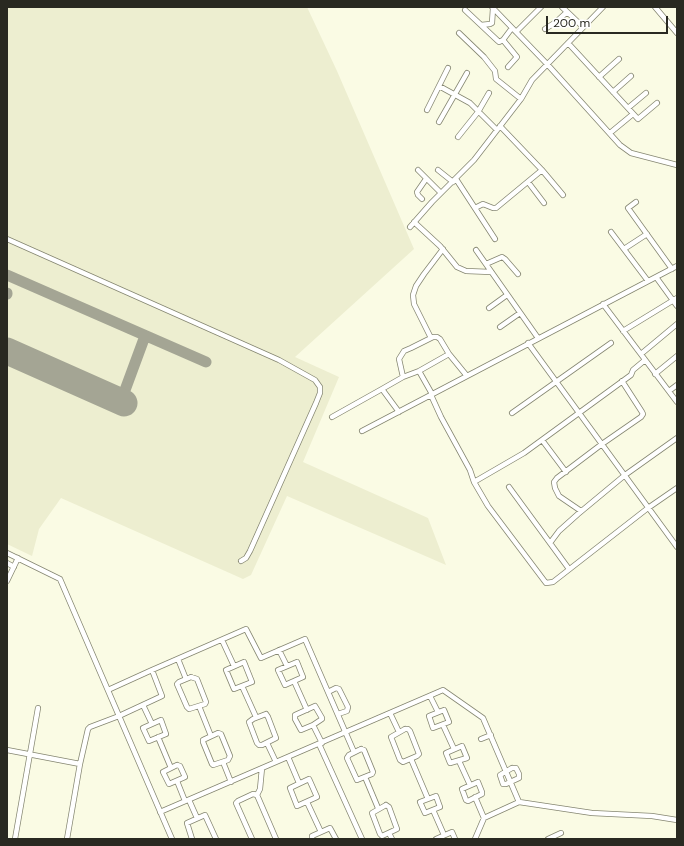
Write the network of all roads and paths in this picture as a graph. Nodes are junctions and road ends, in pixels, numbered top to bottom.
1 (541, 7) edge
2 (562, 7) edge
3 (603, 7) edge
4 (655, 7) edge
5 (493, 8) edge
6 (465, 10) dead end
7 (567, 12) junction
8 (481, 25) junction
9 (583, 27) junction
10 (512, 28) junction
11 (545, 29) dead end
12 (516, 32) junction
13 (459, 33) dead end
14 (677, 33) edge
15 (503, 40) junction
16 (568, 43) junction
17 (619, 59) dead end
18 (547, 64) junction
19 (508, 67) dead end
20 (448, 68) dead end
21 (467, 73) dead end
22 (631, 76) dead end
23 (599, 77) junction
24 (439, 86) junction
25 (613, 92) junction
26 (646, 92) dead end
27 (489, 93) dead end
28 (455, 95) junction
29 (521, 99) junction
30 (657, 103) dead end
31 (628, 108) junction
32 (427, 110) dead end
33 (478, 112) junction
34 (633, 114) junction
35 (438, 122) dead end
36 (498, 128) junction
37 (610, 133) junction
38 (458, 137) dead end
39 (677, 165) edge
40 (418, 170) dead end
41 (438, 170) dead end
42 (542, 170) junction
43 (426, 179) junction
44 (454, 180) junction
45 (528, 182) junction
46 (441, 193) junction
47 (563, 195) dead end
48 (422, 199) dead end
49 (636, 202) dead end
50 (544, 203) dead end
51 (475, 208) junction
52 (414, 222) junction
53 (410, 227) dead end
54 (611, 232) dead end
55 (647, 234) junction
56 (7, 239) edge
57 (495, 239) dead end
58 (443, 249) junction
59 (624, 249) junction
60 (476, 250) dead end
61 (486, 264) junction
62 (677, 266) edge
63 (672, 268) junction
64 (491, 272) junction
65 (518, 274) dead end
66 (656, 277) junction
67 (648, 281) junction
68 (507, 295) junction
69 (675, 300) edge
70 (603, 304) junction
71 (677, 306) edge
72 (489, 308) dead end
73 (520, 313) junction
74 (677, 324) edge
75 (500, 327) dead end
76 (623, 331) junction
77 (430, 338) junction
78 (538, 338) junction
79 (528, 343) junction
80 (611, 343) dead end
81 (449, 354) junction
82 (641, 354) junction
83 (677, 356) edge
84 (645, 360) junction
85 (419, 371) junction
86 (656, 374) junction
87 (467, 376) junction
88 (403, 377) junction
89 (622, 381) junction
90 (556, 382) junction
91 (677, 385) edge
92 (382, 389) junction
93 (669, 391) junction
94 (432, 394) junction
95 (677, 402) edge
96 (399, 412) junction
97 (579, 413) junction
98 (512, 414) dead end
99 (332, 417) dead end
100 (362, 431) dead end
101 (677, 438) edge
102 (542, 440) junction
103 (602, 444) junction
104 (566, 472) junction
105 (625, 475) junction
106 (474, 482) junction
107 (509, 487) dead end
108 (677, 488) edge
109 (648, 508) junction
110 (581, 511) junction
111 (550, 543) junction
112 (677, 547) edge
113 (7, 553) edge
114 (18, 558) junction
115 (241, 561) dead end
116 (7, 564) edge
117 (14, 567) junction
118 (569, 569) junction
119 (7, 581) edge
120 (222, 640) junction
121 (280, 650) junction
122 (178, 659) junction
123 (234, 666) junction
124 (287, 666) junction
125 (152, 670) junction
126 (186, 679) junction
127 (294, 681) junction
128 (242, 686) junction
129 (108, 690) junction
130 (328, 692) junction
131 (430, 696) junction
132 (144, 705) junction
133 (198, 706) junction
134 (38, 708) dead end
135 (307, 710) junction
136 (438, 712) junction
137 (390, 713) junction
138 (338, 714) junction
139 (119, 716) junction
140 (256, 717) junction
141 (152, 724) junction
142 (313, 725) junction
143 (443, 725) junction
144 (346, 732) junction
145 (399, 732) junction
146 (491, 735) junction
147 (211, 736) junction
148 (158, 737) junction
149 (481, 739) dead end
150 (268, 743) junction
151 (321, 743) junction
152 (454, 749) junction
153 (7, 750) edge
154 (354, 752) junction
155 (30, 754) junction
156 (288, 757) junction
157 (411, 759) junction
158 (459, 761) junction
159 (223, 762) junction
160 (276, 762) junction
161 (80, 764) junction
162 (171, 768) junction
163 (262, 768) junction
164 (506, 771) junction
165 (365, 777) junction
166 (177, 781) junction
167 (232, 782) junction
168 (511, 782) junction
169 (299, 783) junction
170 (470, 785) junction
171 (257, 795) junction
172 (474, 797) junction
173 (428, 799) junction
174 (187, 801) junction
175 (307, 802) junction
176 (519, 802) junction
177 (378, 808) junction
178 (433, 810) junction
179 (160, 812) junction
180 (197, 818) junction
181 (484, 818) junction
182 (677, 820) edge
183 (321, 832) junction
184 (389, 833) junction
185 (561, 833) dead end
186 (444, 836) junction
187 (15, 839) edge
188 (67, 839) edge
189 (172, 839) edge
190 (192, 839) edge
191 (216, 839) edge
192 (252, 839) edge
193 (276, 839) edge
194 (312, 839) edge
195 (336, 839) edge
196 (362, 839) edge
197 (392, 839) edge
198 (436, 839) edge
199 (455, 839) edge
200 (475, 839) edge
201 (548, 839) edge

1 - 12 street
2 - 7 street
3 - 9 street
4 - 14 street
5 - 8 street
5 - 10 street
6 - 8 street
7 - 9 street
7 - 11 street
8 - 15 street
9 - 16 street
10 - 12 street
10 - 15 street
12 - 18 street
13 - 29 street
15 - 19 street
16 - 18 street
16 - 23 street
17 - 23 street
18 - 29 street
18 - 37 street
20 - 24 street
21 - 28 street
22 - 25 street
23 - 25 street
24 - 28 street
24 - 32 street
25 - 31 street
26 - 31 street
27 - 33 street
28 - 33 street
28 - 35 street
29 - 36 street
30 - 34 street
31 - 34 street
33 - 36 street
33 - 38 street
34 - 37 street
36 - 42 street
36 - 44 street
37 - 39 street
40 - 43 street
41 - 44 street
42 - 45 street
42 - 47 street
43 - 46 street
43 - 48 street
44 - 46 street
44 - 51 street
45 - 50 street
45 - 51 street
46 - 52 street
49 - 55 street
51 - 57 street
52 - 53 street
52 - 58 street
54 - 59 street
55 - 59 street
55 - 63 street
56 - 115 street
58 - 64 street
58 - 77 street
59 - 67 street
60 - 61 street
61 - 64 street
61 - 65 street
62 - 63 street
63 - 66 street
64 - 68 street
66 - 67 street
66 - 69 street
67 - 70 street
68 - 72 street
68 - 73 street
69 - 71 street
69 - 76 street
70 - 76 street
70 - 78 street
73 - 75 street
73 - 78 street
74 - 82 street
76 - 82 street
77 - 81 street
77 - 88 street
78 - 79 street
79 - 87 street
79 - 90 street
80 - 90 street
81 - 85 street
81 - 87 street
82 - 84 street
83 - 86 street
84 - 86 street
84 - 89 street
85 - 88 street
85 - 94 street
86 - 93 street
87 - 94 street
88 - 92 street
89 - 97 street
89 - 103 street
90 - 97 street
90 - 98 street
91 - 93 street
92 - 96 street
92 - 99 street
93 - 95 street
94 - 96 street
94 - 106 street
96 - 100 street
97 - 102 street
97 - 103 street
101 - 105 street
102 - 104 street
102 - 106 street
103 - 104 street
103 - 105 street
104 - 110 street
105 - 109 street
105 - 110 street
106 - 118 street
107 - 111 street
108 - 109 street
109 - 112 street
109 - 118 street
110 - 111 street
111 - 118 street
113 - 114 street
114 - 117 street
114 - 129 street
116 - 117 street
117 - 119 street
120 - 121 street
120 - 122 street
120 - 123 street
121 - 124 street
121 - 130 street
122 - 125 street
122 - 126 street
123 - 128 street
123 - 128 street
124 - 127 street
124 - 127 street
125 - 129 street
125 - 132 street
126 - 133 street
126 - 133 street
127 - 135 street
128 - 140 street
129 - 139 street
130 - 138 street
130 - 138 street
131 - 136 street
131 - 137 street
131 - 146 street
132 - 139 street
132 - 141 street
133 - 147 street
134 - 155 street
135 - 142 street
135 - 142 street
136 - 143 street
136 - 143 street
137 - 144 street
137 - 145 street
138 - 144 street
139 - 161 street
139 - 179 street
140 - 150 street
140 - 150 street
141 - 148 street
141 - 148 street
142 - 151 street
143 - 152 street
144 - 151 street
144 - 154 street
145 - 157 street
145 - 157 street
146 - 149 street
146 - 164 street
147 - 159 street
147 - 159 street
148 - 162 street
150 - 160 street
151 - 156 street
151 - 196 street
152 - 158 street
152 - 158 street
153 - 155 street
154 - 165 street
154 - 165 street
155 - 161 street
155 - 187 street
156 - 160 street
156 - 169 street
157 - 173 street
158 - 170 street
159 - 167 street
160 - 163 street
161 - 188 street
162 - 166 street
162 - 166 street
163 - 167 street
163 - 171 street
164 - 168 street
164 - 168 street
164 - 168 street
165 - 177 street
166 - 174 street
167 - 174 street
168 - 176 street
169 - 175 street
169 - 175 street
170 - 172 street
170 - 172 street
171 - 192 street
171 - 193 street
172 - 181 street
173 - 178 street
173 - 178 street
174 - 179 street
174 - 180 street
175 - 183 street
176 - 181 street
176 - 182 street
177 - 184 street
177 - 184 street
178 - 186 street
179 - 189 street
180 - 190 street
180 - 191 street
181 - 200 street
183 - 194 street
183 - 195 street
184 - 197 street
185 - 201 street
186 - 198 street
186 - 199 street

